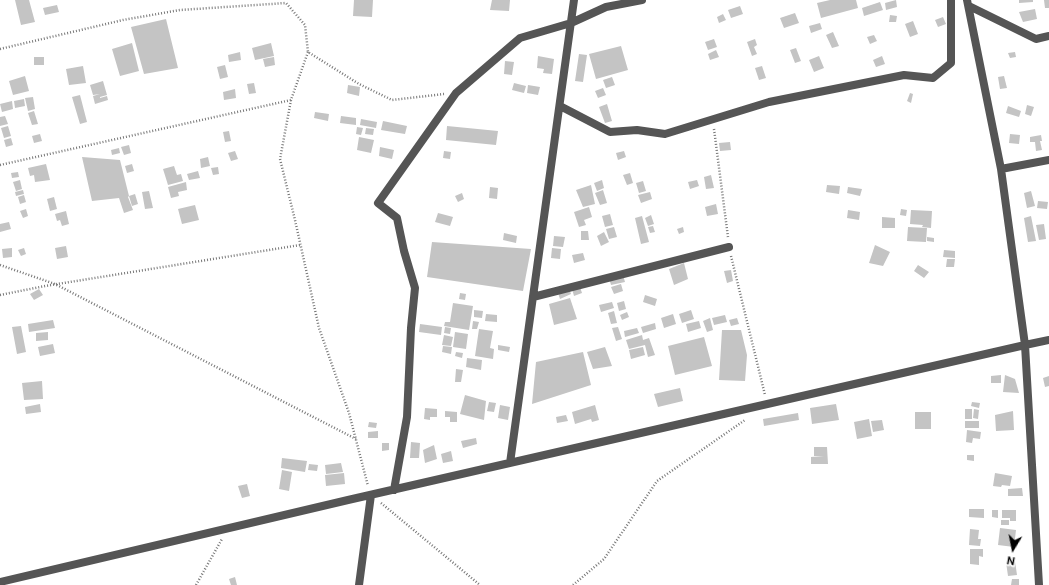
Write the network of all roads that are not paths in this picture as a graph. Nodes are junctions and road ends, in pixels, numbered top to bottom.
1 (574, 0) edge
2 (642, 0) edge
3 (951, 0) edge
4 (968, 3) edge
5 (571, 23) junction
6 (1049, 36) edge
7 (560, 106) junction
8 (1049, 160) edge
9 (1001, 169) junction
10 (729, 247) road end
11 (533, 297) junction
12 (1049, 340) edge
13 (1025, 345) junction
14 (510, 463) junction
15 (394, 490) junction
16 (371, 495) junction
17 (0, 582) edge
18 (359, 585) edge
19 (1039, 585) edge

1 - 5 street
2 - 5 street
3 - 7 street
4 - 6 street
4 - 9 street
5 - 7 street
5 - 15 street
7 - 11 street
8 - 9 street
9 - 13 street
10 - 11 street
11 - 14 street
12 - 13 street
13 - 14 street
13 - 19 street
14 - 15 street
15 - 16 street
16 - 17 street
16 - 18 street

